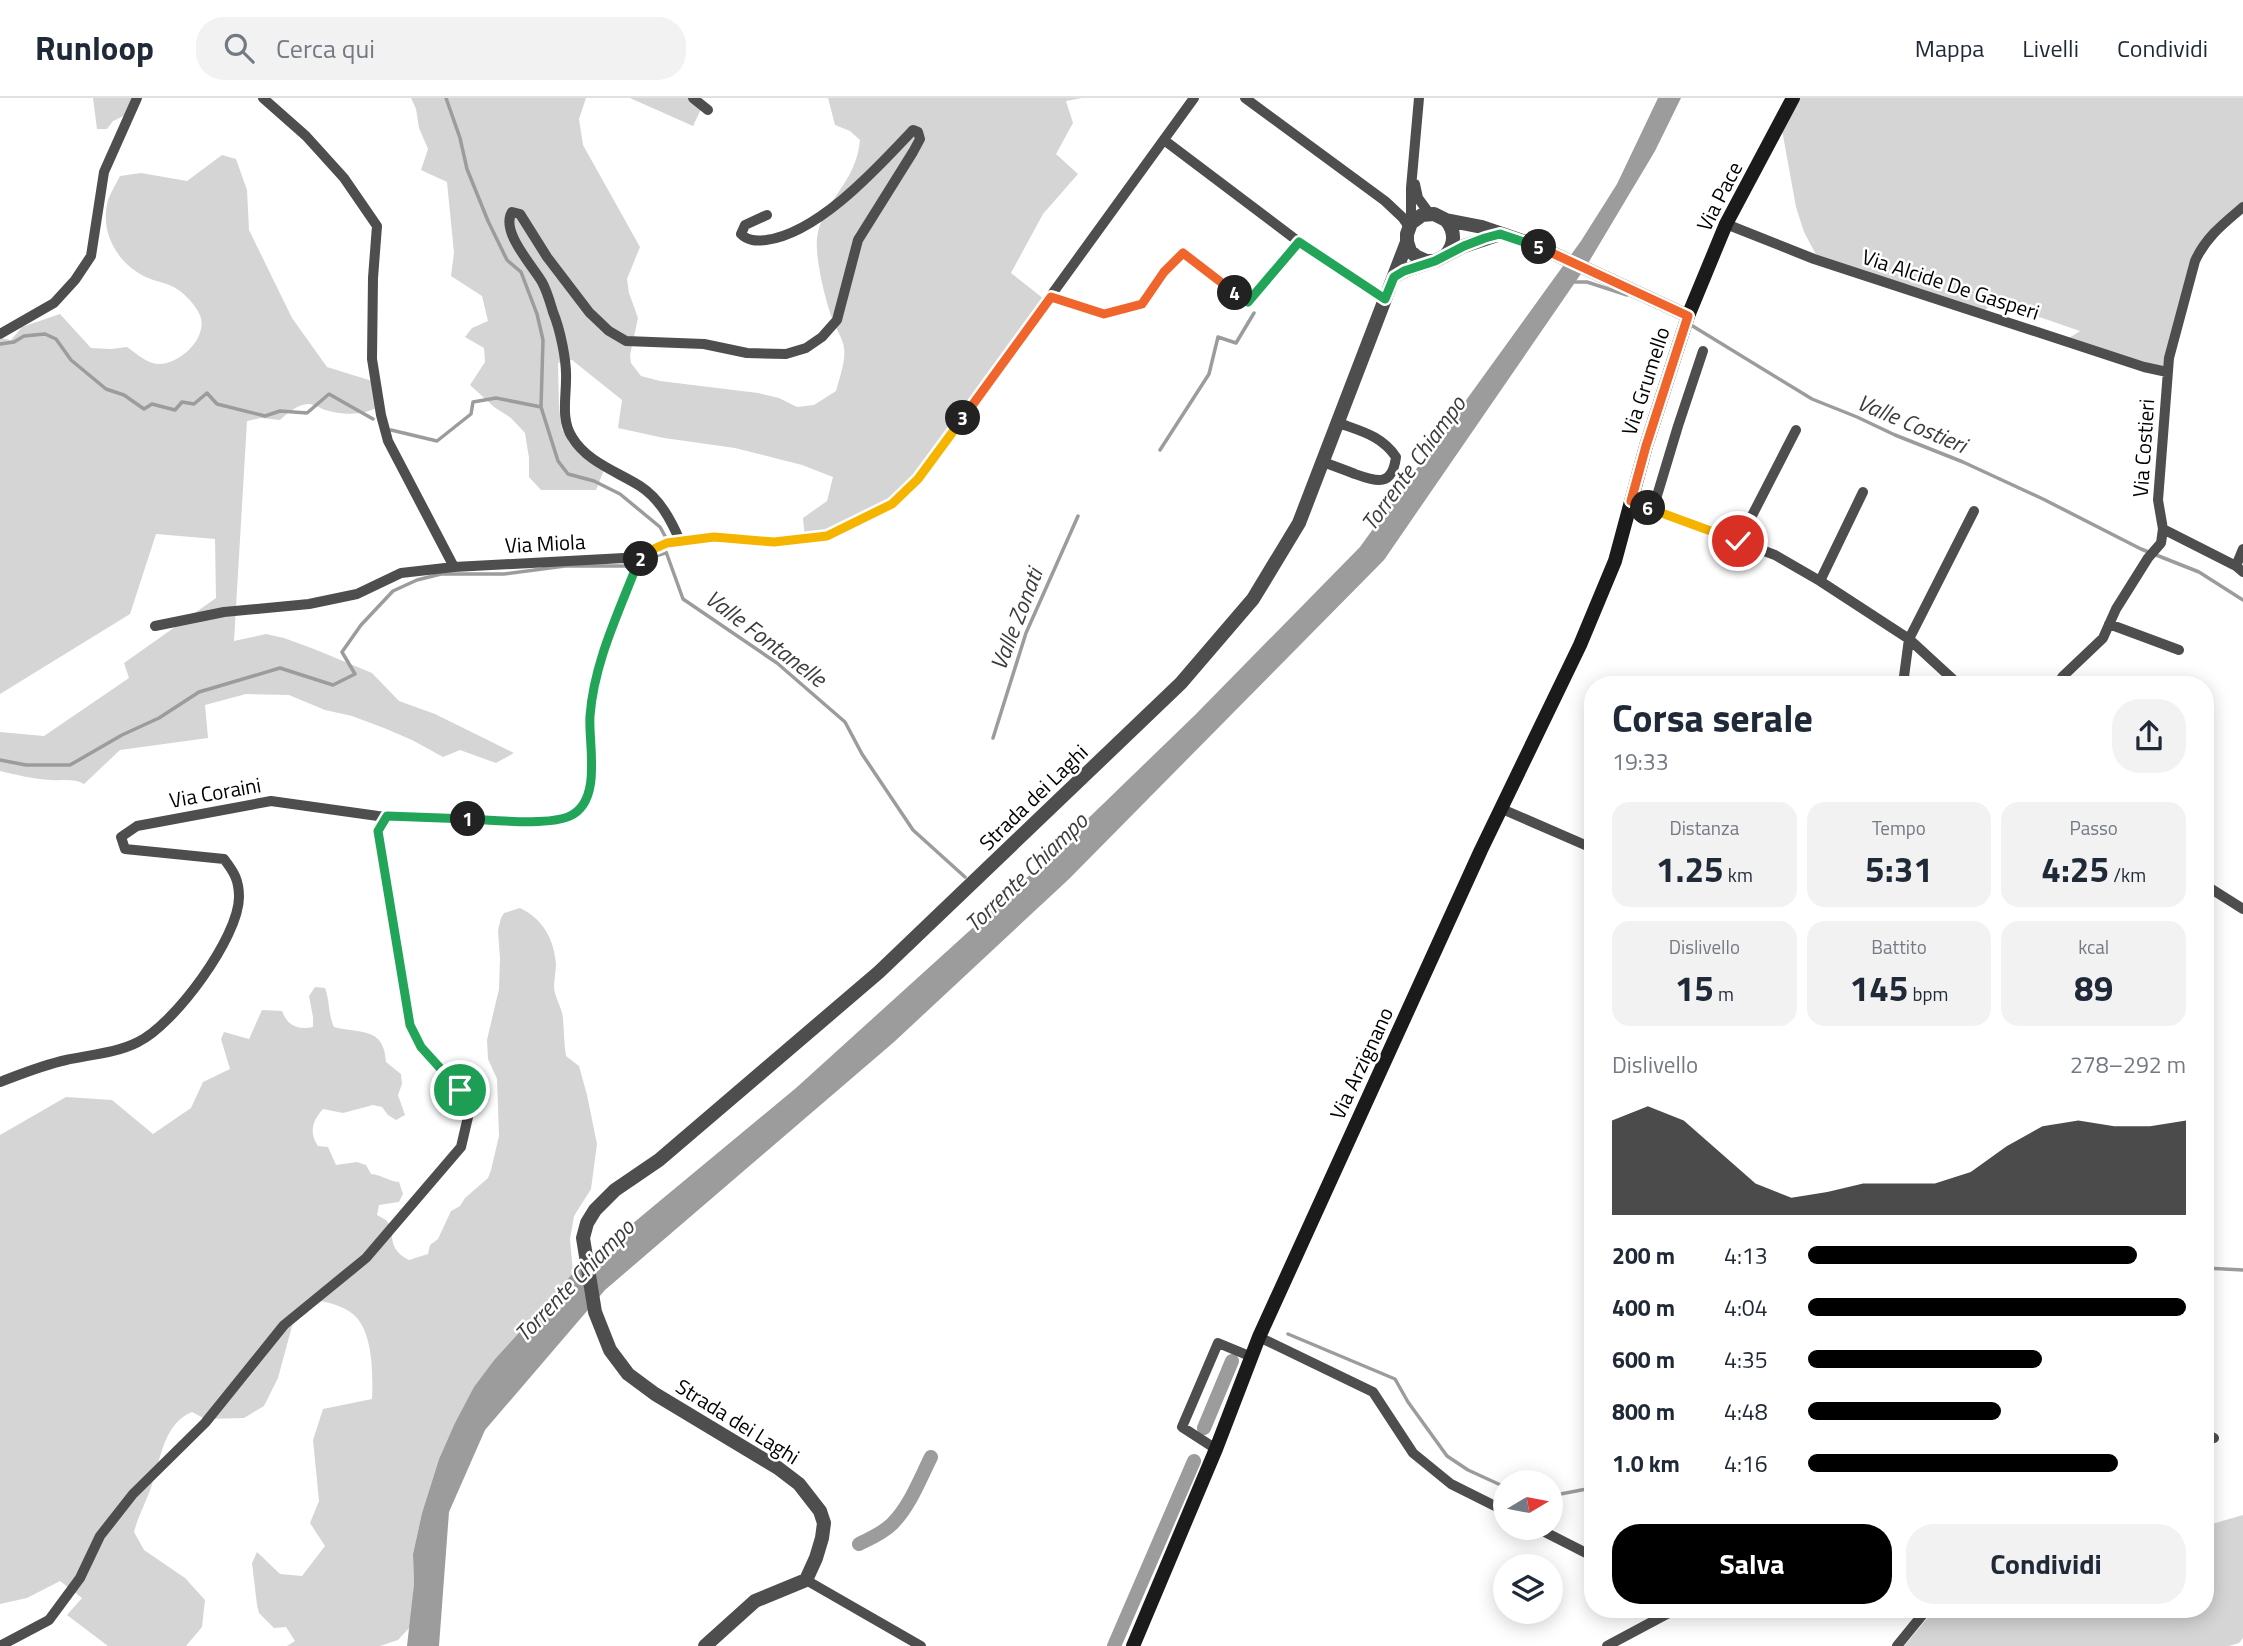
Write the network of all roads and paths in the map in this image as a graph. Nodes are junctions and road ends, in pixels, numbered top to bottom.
1 (137, 98) edge
2 (263, 98) edge
3 (694, 98) edge
4 (1194, 98) edge
5 (1245, 98) edge
6 (1419, 98) edge
7 (1793, 98) edge
8 (708, 110) dead end
9 (1164, 140) junction
10 (1413, 174) junction
11 (1410, 198) junction
12 (1385, 201) junction
13 (2243, 207) edge
14 (1429, 214) junction
15 (767, 215) dead end
16 (1446, 220) junction
17 (1726, 224) junction
18 (1410, 225) junction
19 (1500, 234) junction
20 (1299, 242) junction
21 (1407, 242) junction
22 (1440, 259) junction
23 (1394, 277) junction
24 (1051, 297) junction
25 (1385, 299) junction
26 (1688, 316) junction
27 (0, 334) edge
28 (1703, 351) dead end
29 (2167, 372) junction
30 (1336, 422) junction
31 (1796, 430) dead end
32 (1323, 462) junction
33 (1863, 492) dead end
34 (1631, 501) junction
35 (1653, 509) junction
36 (1974, 511) dead end
37 (2163, 529) junction
38 (680, 541) junction
39 (1738, 541) junction
40 (2243, 549) edge
41 (638, 562) junction
42 (454, 567) junction
43 (2239, 569) edge
44 (1820, 581) junction
45 (2109, 624) junction
46 (155, 626) dead end
47 (1909, 639) junction
48 (2179, 650) dead end
49 (1904, 676) edge
50 (1949, 676) edge
51 (2063, 676) edge
52 (1502, 809) junction
53 (387, 816) junction
54 (1584, 845) edge
55 (2214, 891) edge
56 (2243, 909) edge
57 (0, 1082) edge
58 (1259, 1337) junction
59 (1252, 1357) junction
60 (1216, 1449) junction
61 (1493, 1505) edge
62 (1561, 1540) edge
63 (1584, 1552) edge
64 (806, 1580) junction
65 (1659, 1618) edge
66 (1920, 1618) edge
67 (0, 1646) edge
68 (705, 1646) edge
69 (921, 1646) edge
70 (1133, 1646) edge
71 (1607, 1646) edge
72 (1897, 1646) edge

1 - 27 street
2 - 42 street
3 - 8 street
4 - 9 street
5 - 12 street
6 - 10 street
7 - 17 main road, Via Pace
9 - 20 street
9 - 24 street
10 - 11 street
10 - 14 street
11 - 12 street
11 - 18 street
12 - 18 street
13 - 29 street, Via Costieri
14 - 16 street
14 - 18 street
15 - 38 street
16 - 19 street
16 - 22 street
17 - 26 main road, Via Pace
17 - 29 street, Via Alcide De Gasperi
18 - 21 street
19 - 22 street
19 - 26 street
20 - 24 street
20 - 25 street
21 - 22 street
21 - 23 street, Strada dei Laghi
22 - 23 street
23 - 25 street, Strada dei Laghi
24 - 38 street
25 - 30 street, Strada dei Laghi
26 - 34 main road, Via Grumello
28 - 35 street
29 - 37 street, Via Costieri
30 - 32 street, Strada dei Laghi
30 - 32 street
31 - 39 street
32 - 64 street, Strada dei Laghi
33 - 44 street
34 - 35 street
34 - 52 main road, Via Arzignano
35 - 39 street
36 - 47 street
37 - 43 street
37 - 45 street, Via Costieri
38 - 41 street
39 - 44 street
40 - 43 street
41 - 42 street, Via Miola
41 - 53 street, Via Coraini
42 - 46 street, Via Miola
44 - 47 street
45 - 48 street
45 - 51 street
47 - 49 street
47 - 50 street
52 - 54 street
52 - 58 main road, Via Arzignano
53 - 57 street, Via Coraini
53 - 67 street
55 - 56 street
58 - 59 main road, Via Arzignano
58 - 61 street
59 - 60 main road, Via Arzignano
59 - 60 street
60 - 70 main road, Via Arzignano
62 - 63 street
64 - 68 street
64 - 69 street
65 - 71 street
66 - 72 street

